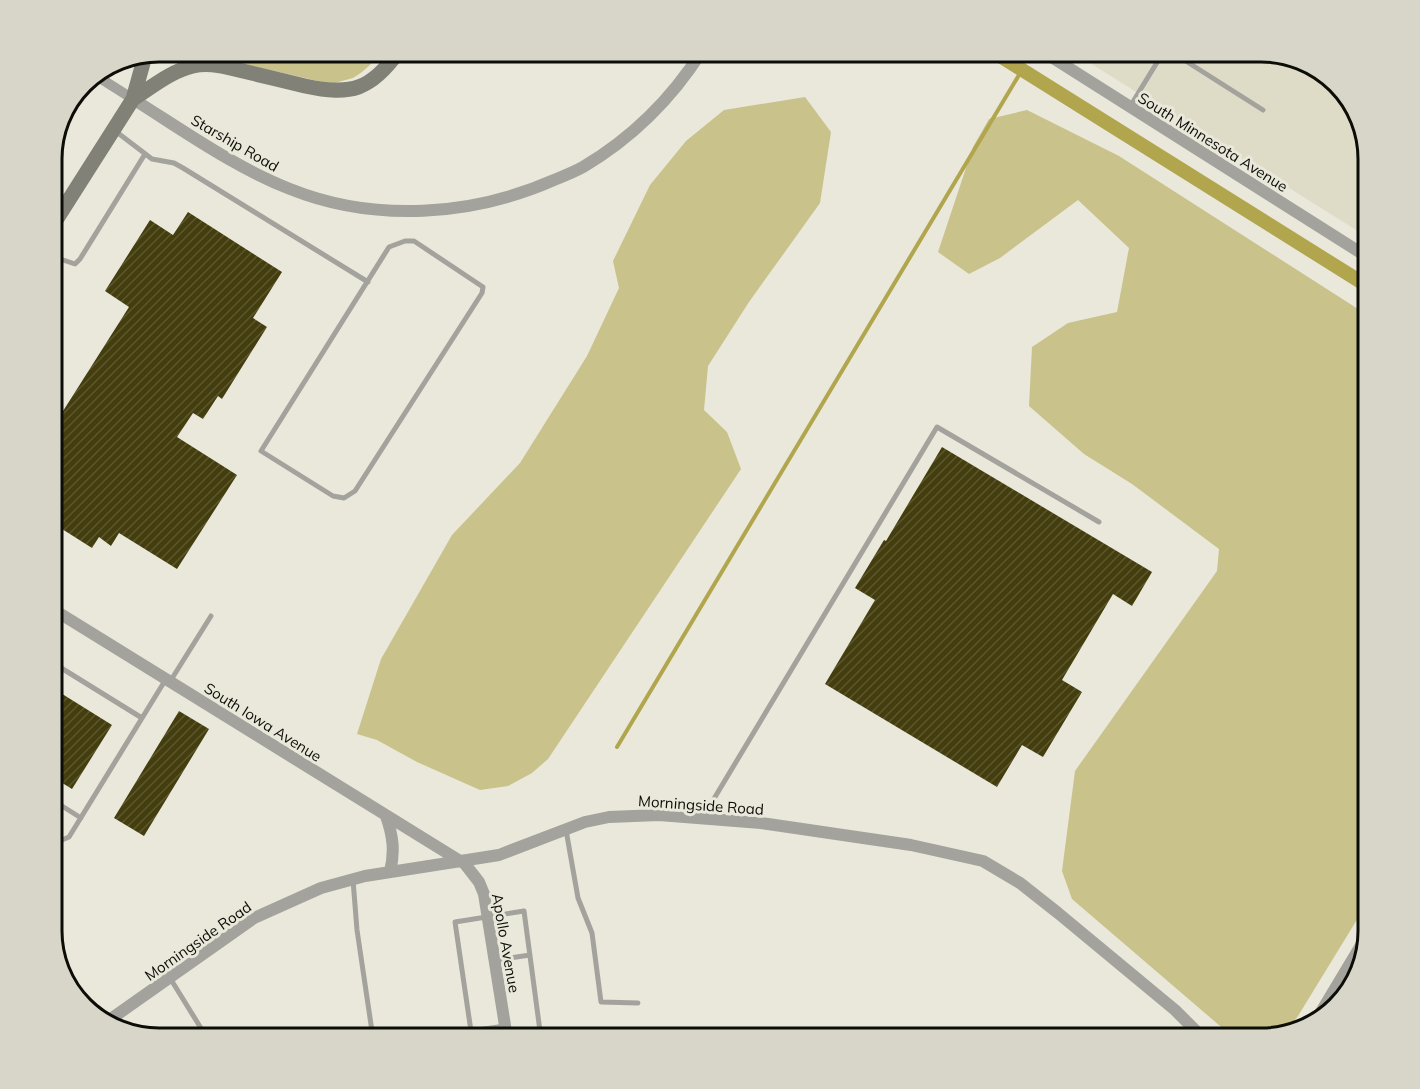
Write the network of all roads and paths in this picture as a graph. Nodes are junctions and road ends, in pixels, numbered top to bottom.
1 (218, 62) edge
2 (382, 62) edge
3 (391, 62) edge
4 (695, 62) edge
5 (1059, 62) edge
6 (1157, 62) edge
7 (1187, 62) edge
8 (143, 63) edge
9 (228, 67) junction
10 (376, 78) junction
11 (102, 80) edge
12 (133, 99) junction
13 (1130, 107) junction
14 (1263, 110) dead end
15 (114, 130) junction
16 (145, 154) junction
17 (62, 211) edge
18 (1358, 251) edge
19 (62, 260) edge
20 (368, 282) junction
21 (1099, 522) dead end
22 (62, 615) edge
23 (211, 616) dead end
24 (62, 668) edge
25 (168, 681) junction
26 (142, 718) junction
27 (62, 806) edge
28 (386, 816) junction
29 (81, 818) junction
30 (703, 819) junction
31 (566, 830) junction
32 (62, 840) edge
33 (459, 862) junction
34 (390, 872) junction
35 (353, 879) junction
36 (486, 916) junction
37 (1356, 954) edge
38 (530, 955) junction
39 (494, 960) junction
40 (170, 978) junction
41 (1327, 1002) edge
42 (638, 1004) dead end
43 (114, 1017) edge
44 (201, 1028) edge
45 (372, 1028) edge
46 (471, 1028) edge
47 (505, 1028) edge
48 (540, 1028) edge
49 (1193, 1028) edge

1 - 9 main road
2 - 10 lane
3 - 10 main road
4 - 12 street, Starship Road
5 - 13 street, South Minnesota Avenue
6 - 13 lane
7 - 14 lane
8 - 12 main road
9 - 10 main road
9 - 12 main road
11 - 12 street
12 - 15 main road
13 - 18 street, South Minnesota Avenue
15 - 16 lane
15 - 17 main road
16 - 19 lane
16 - 20 lane
20 - 20 lane
21 - 30 lane
22 - 25 street, South Iowa Avenue
23 - 25 lane
24 - 26 lane
25 - 26 lane
25 - 28 street, South Iowa Avenue
26 - 29 lane
27 - 29 lane
28 - 33 street, South Iowa Avenue
28 - 34 street
29 - 32 lane
30 - 31 street, Morningside Road
30 - 49 street, Morningside Road
31 - 33 street, Morningside Road
31 - 42 lane
33 - 34 street, Morningside Road
33 - 36 street, Apollo Avenue
34 - 35 street, Morningside Road
35 - 40 street, Morningside Road
35 - 45 lane
36 - 38 lane
36 - 39 street, Apollo Avenue
36 - 46 lane
37 - 41 street
38 - 39 lane
38 - 48 lane
39 - 47 street, Apollo Avenue
40 - 43 street, Morningside Road
40 - 44 lane

